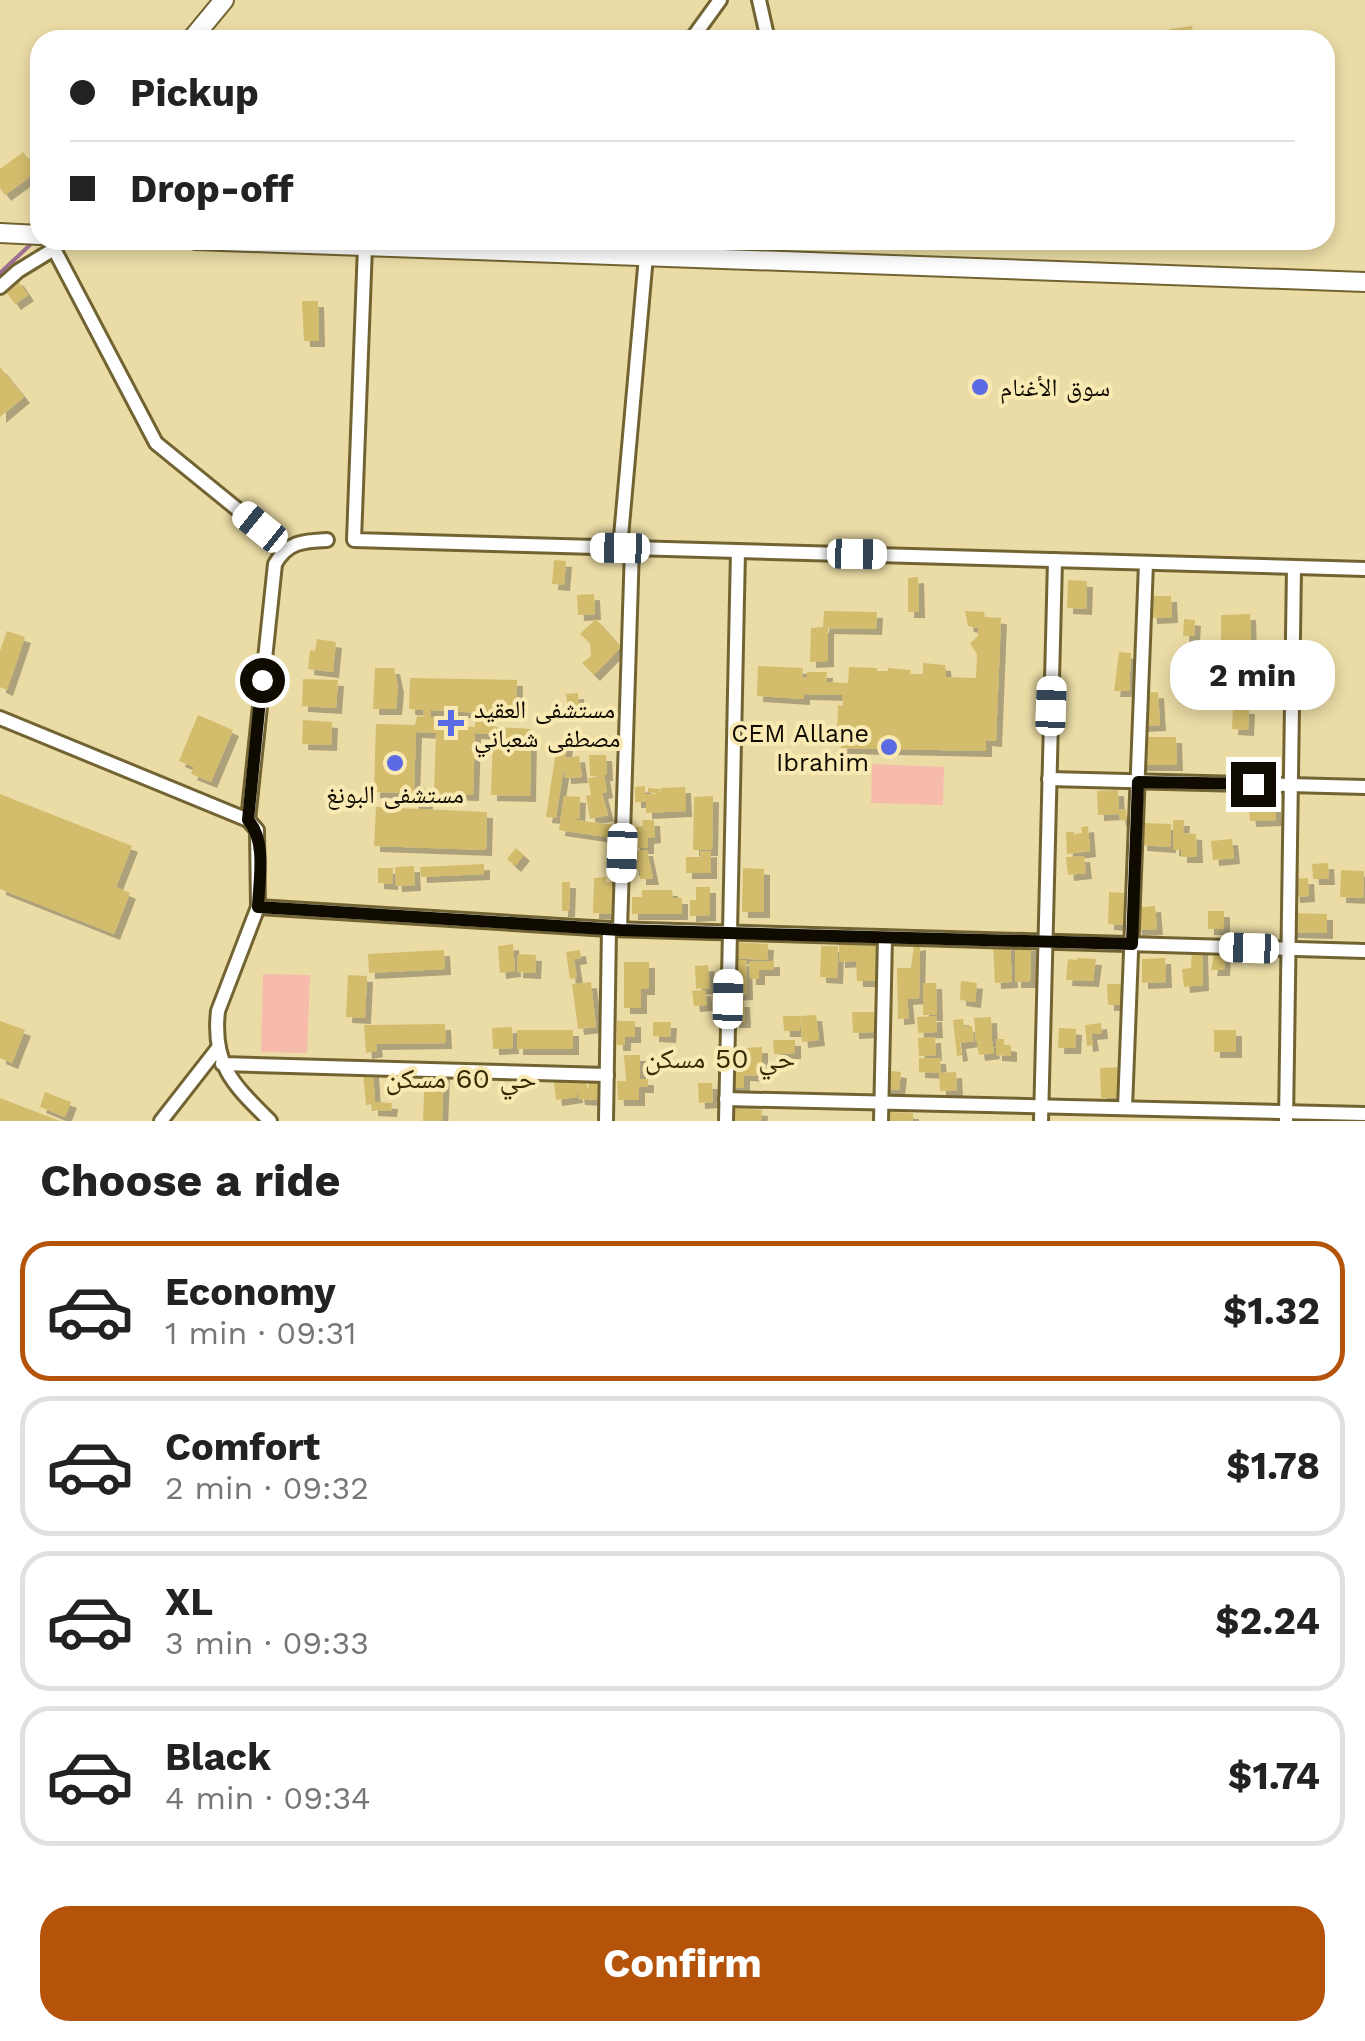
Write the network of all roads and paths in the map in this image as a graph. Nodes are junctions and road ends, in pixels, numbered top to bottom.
1 (224, 0) edge
2 (720, 0) edge
3 (759, 0) edge
4 (199, 30) edge
5 (698, 30) edge
6 (766, 30) edge
7 (0, 233) edge
8 (30, 235) edge
9 (47, 250) edge
10 (58, 250) edge
11 (365, 250) edge
12 (607, 250) edge
13 (646, 256) junction
14 (1365, 282) edge
15 (0, 287) edge
16 (327, 540) dead end
17 (285, 548) junction
18 (626, 548) junction
19 (738, 551) junction
20 (1055, 560) junction
21 (1146, 562) junction
22 (1294, 567) junction
23 (1365, 569) edge
24 (0, 718) edge
25 (1050, 779) junction
26 (1138, 782) junction
27 (1291, 785) junction
28 (1365, 787) edge
29 (248, 820) junction
30 (258, 907) junction
31 (615, 929) junction
32 (730, 932) junction
33 (885, 937) junction
34 (1046, 942) junction
35 (1132, 944) junction
36 (1288, 949) junction
37 (1365, 951) edge
38 (218, 1048) junction
39 (222, 1064) junction
40 (607, 1075) junction
41 (726, 1098) junction
42 (882, 1102) junction
43 (1126, 1108) junction
44 (1041, 1114) edge
45 (1365, 1114) edge
46 (1286, 1117) edge
47 (161, 1121) edge
48 (270, 1121) edge
49 (606, 1121) edge
50 (726, 1121) edge
51 (882, 1121) edge

1 - 4 main road
2 - 5 street
3 - 6 street
7 - 8 main road
9 - 15 street
10 - 17 street
11 - 18 street
12 - 13 main road
13 - 14 main road
13 - 18 street
16 - 17 street
17 - 29 street
18 - 19 street
18 - 31 street
19 - 20 street
19 - 32 street
20 - 21 street
20 - 25 street
21 - 22 street
21 - 26 street
22 - 23 street
22 - 27 street
24 - 29 street
25 - 26 street
25 - 34 street
26 - 27 street
26 - 35 street
27 - 28 street
27 - 36 street
29 - 30 street
30 - 31 street
30 - 38 street
31 - 32 street
31 - 40 street
32 - 33 street
32 - 41 street
33 - 34 street
33 - 42 street
34 - 35 street
34 - 44 street
35 - 36 street
35 - 43 street
36 - 37 street
36 - 46 street
38 - 39 street
38 - 47 street
39 - 40 street
39 - 48 street
40 - 49 street
41 - 42 street
41 - 50 street
42 - 44 street
42 - 51 street
43 - 44 street
43 - 46 street
45 - 46 street

